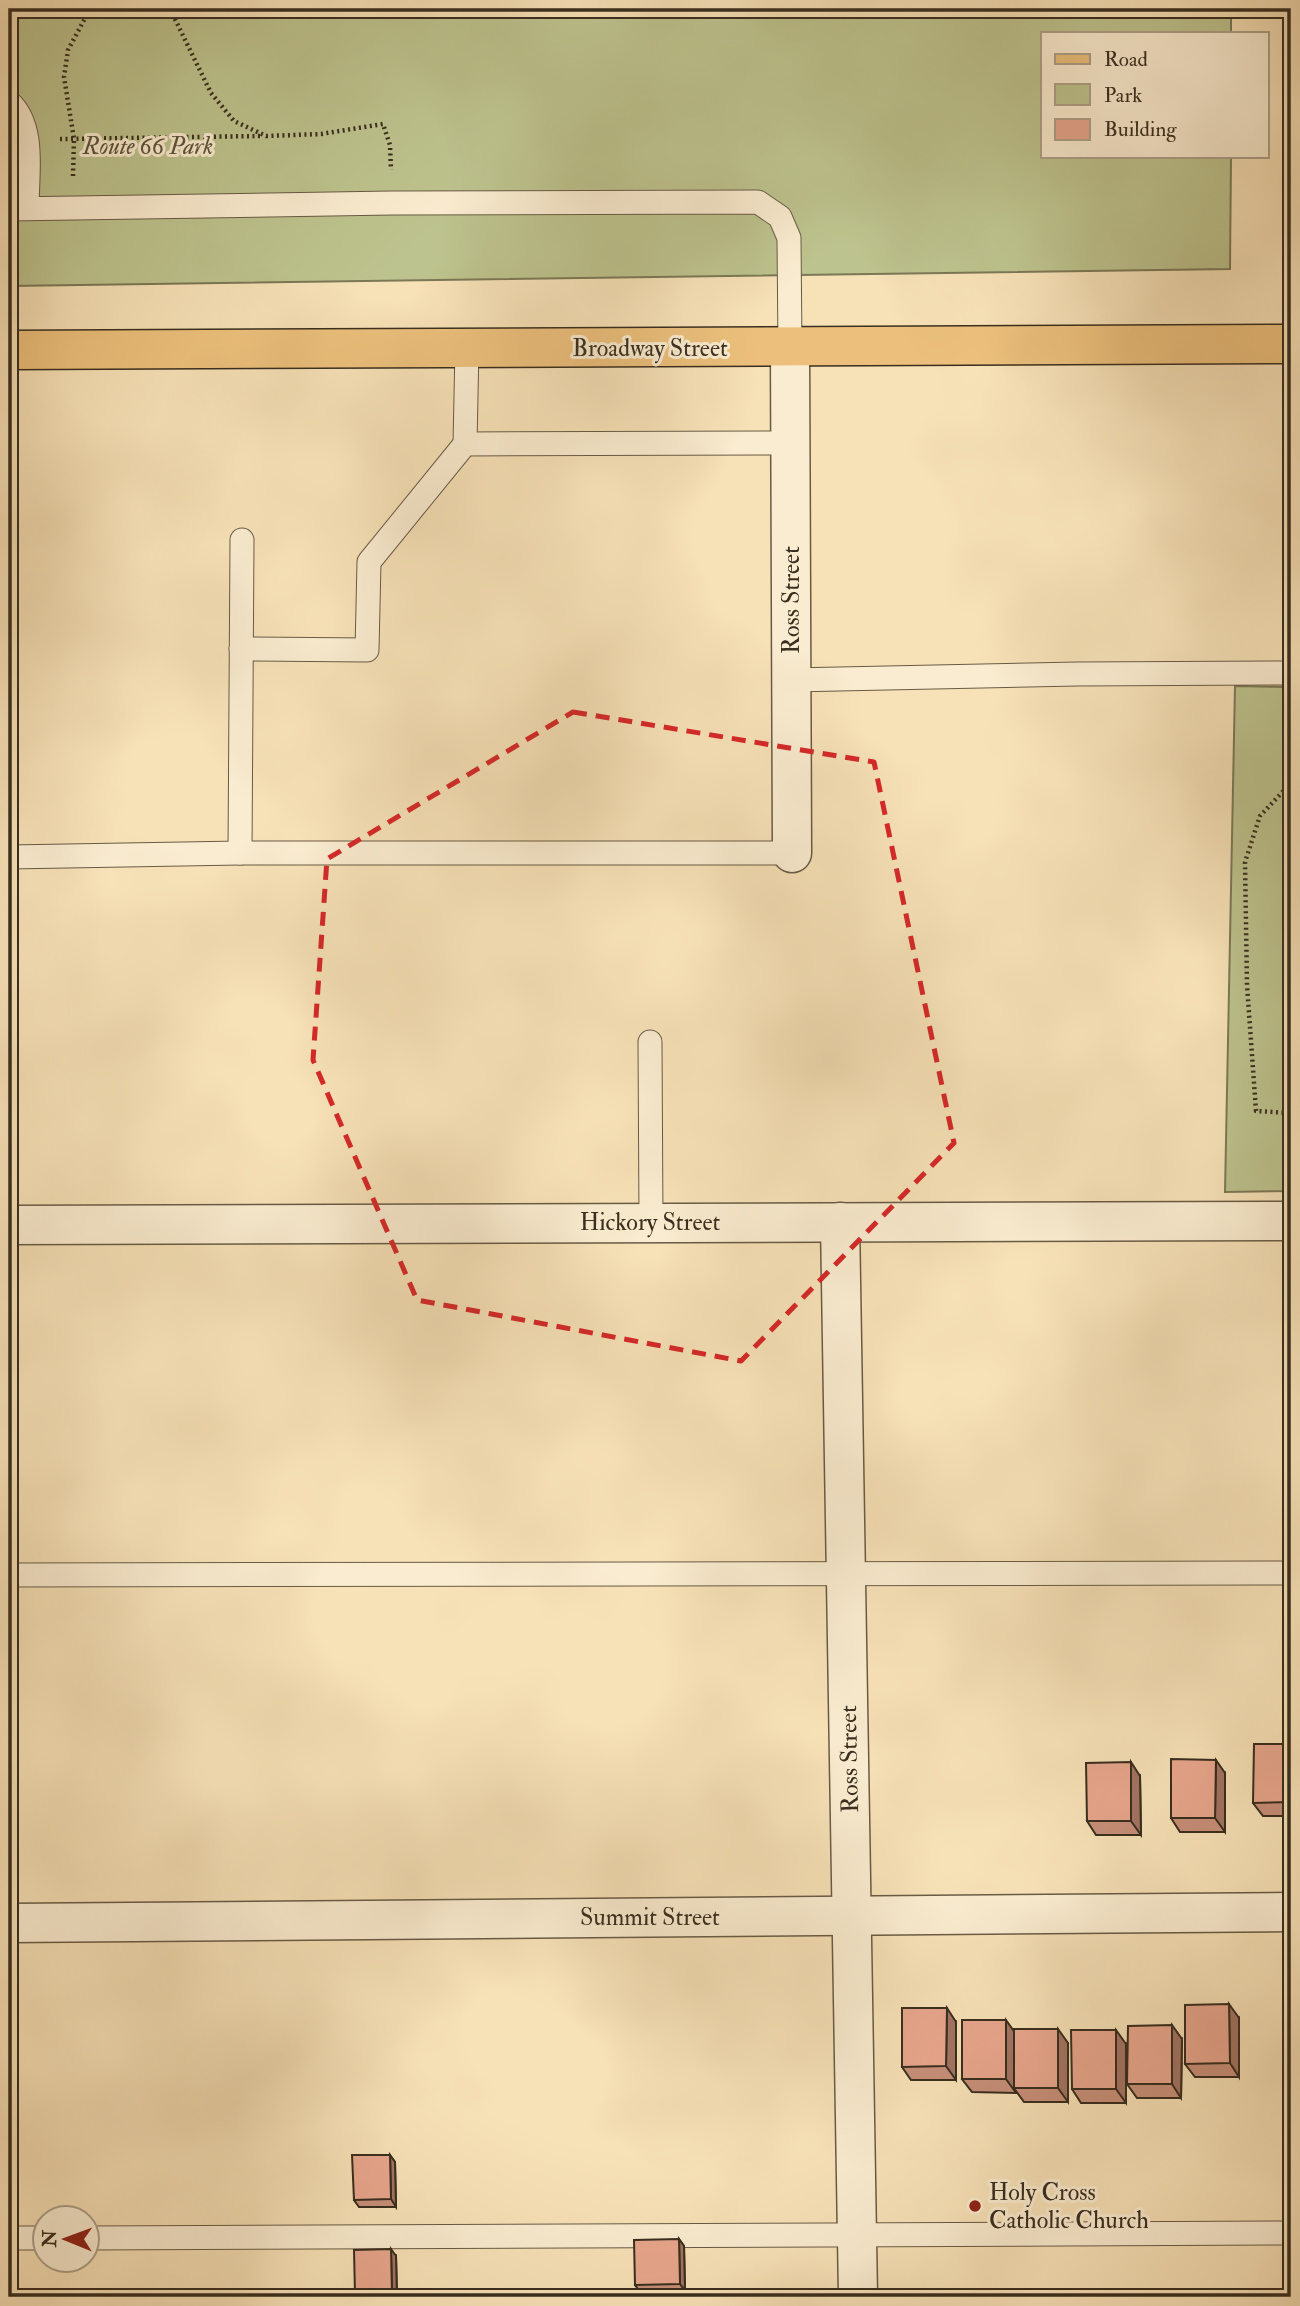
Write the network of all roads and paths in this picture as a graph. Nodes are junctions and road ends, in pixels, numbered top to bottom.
1 (90, 9) edge
2 (170, 9) edge
3 (9, 102) edge
4 (265, 136) junction
5 (27, 139) junction
6 (74, 139) junction
7 (392, 203) junction
8 (73, 208) junction
9 (18, 209) edge
10 (1291, 344) edge
11 (790, 347) junction
12 (467, 348) junction
13 (9, 350) edge
14 (790, 443) junction
15 (464, 444) junction
16 (242, 540) dead end
17 (241, 649) junction
18 (1291, 673) edge
19 (791, 680) junction
20 (1291, 783) edge
21 (240, 853) junction
22 (792, 853) joint
23 (9, 856) edge
24 (650, 1042) dead end
25 (1291, 1113) edge
26 (1291, 1221) edge
27 (651, 1222) junction
28 (840, 1222) junction
29 (9, 1225) edge
30 (1291, 1573) edge
31 (9, 1575) edge
32 (846, 1575) junction
33 (1291, 1912) edge
34 (852, 1916) junction
35 (9, 1923) edge
36 (857, 2233) junction
37 (1291, 2233) edge
38 (9, 2238) edge
39 (32, 2238) edge
40 (102, 2238) edge
41 (858, 2297) edge

1 - 6 path
2 - 4 path
3 - 5 lane
4 - 6 path
4 - 7 path
5 - 6 path
5 - 9 lane
6 - 8 path
7 - 8 lane
7 - 11 lane
8 - 9 lane
10 - 11 main road, Broadway Street
11 - 12 main road, Broadway Street
11 - 14 street, Ross Street
12 - 13 main road, Broadway Street
12 - 15 lane
14 - 15 lane
14 - 19 street, Ross Street
15 - 17 lane
16 - 17 lane
17 - 21 lane
18 - 19 lane
19 - 22 street, Ross Street
20 - 25 path
21 - 22 lane
21 - 23 lane
24 - 27 lane
26 - 28 street, Hickory Street
27 - 28 street, Hickory Street
27 - 29 street, Hickory Street
28 - 32 street, Ross Street
30 - 32 lane
31 - 32 lane
32 - 34 street, Ross Street
33 - 34 street, Summit Street
34 - 35 street, Summit Street
34 - 36 street, Ross Street
36 - 37 lane
36 - 40 lane
36 - 41 street, Ross Street
38 - 39 lane

